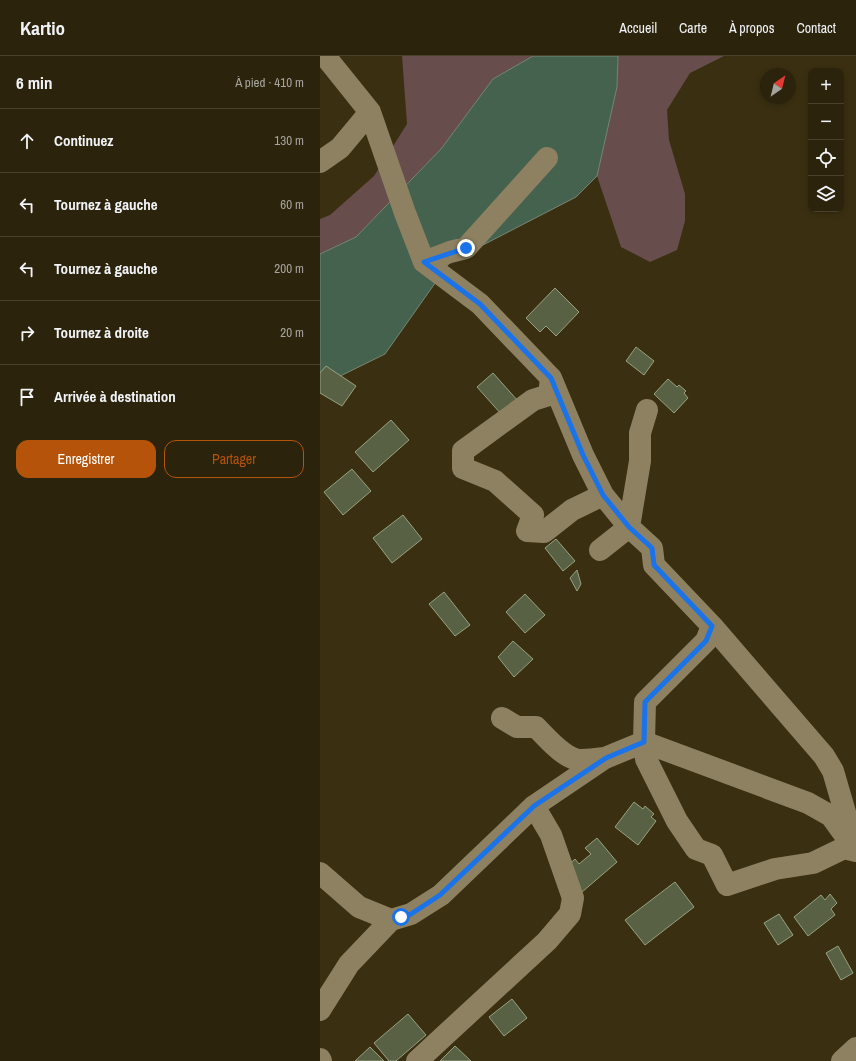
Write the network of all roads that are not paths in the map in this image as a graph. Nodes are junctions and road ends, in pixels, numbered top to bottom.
1 (325, 56) edge
2 (370, 112) junction
3 (547, 158) dead end
4 (320, 162) edge
5 (424, 262) junction
6 (551, 378) junction
7 (647, 410) dead end
8 (603, 495) junction
9 (629, 527) junction
10 (600, 550) dead end
11 (712, 626) junction
12 (502, 718) dead end
13 (644, 742) junction
14 (606, 758) junction
15 (534, 806) junction
16 (856, 851) edge
17 (320, 873) edge
18 (391, 920) junction
19 (320, 1010) edge
20 (856, 1048) edge
21 (417, 1061) edge
22 (842, 1061) edge

1 - 2 street
2 - 4 street
2 - 5 street
3 - 5 street
5 - 6 street
6 - 8 street
6 - 8 street
7 - 9 street
8 - 9 street
9 - 10 street
9 - 11 street
11 - 13 street
11 - 16 street
12 - 14 street
13 - 14 street
13 - 16 street
13 - 16 street
14 - 15 street
15 - 18 street
15 - 21 street
17 - 18 street
18 - 19 street
20 - 22 street

